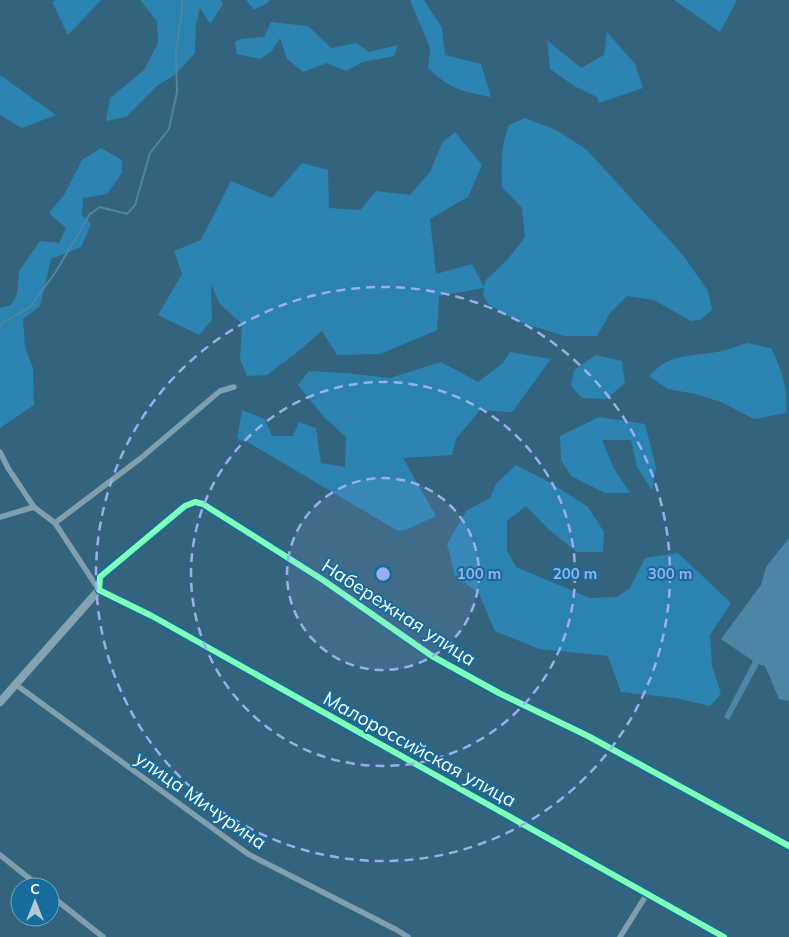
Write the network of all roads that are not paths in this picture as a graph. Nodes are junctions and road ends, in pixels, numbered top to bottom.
1 (234, 387) dead end
2 (0, 452) edge
3 (34, 507) junction
4 (0, 518) edge
5 (55, 523) junction
6 (99, 590) junction
7 (15, 684) junction
8 (0, 702) edge
9 (789, 846) edge
10 (0, 854) edge
11 (28, 877) edge
12 (647, 894) junction
13 (60, 903) edge
14 (103, 937) edge
15 (408, 937) edge
16 (620, 937) edge
17 (724, 937) edge

1 - 5 street
2 - 3 street
3 - 4 street
3 - 5 street
5 - 6 street
6 - 7 street
6 - 9 street, Набережная улица
6 - 12 street, Малороссийская улица
7 - 8 street
7 - 15 street, улица Мичурина
10 - 11 street
12 - 16 street
12 - 17 street, Малороссийская улица
13 - 14 street

